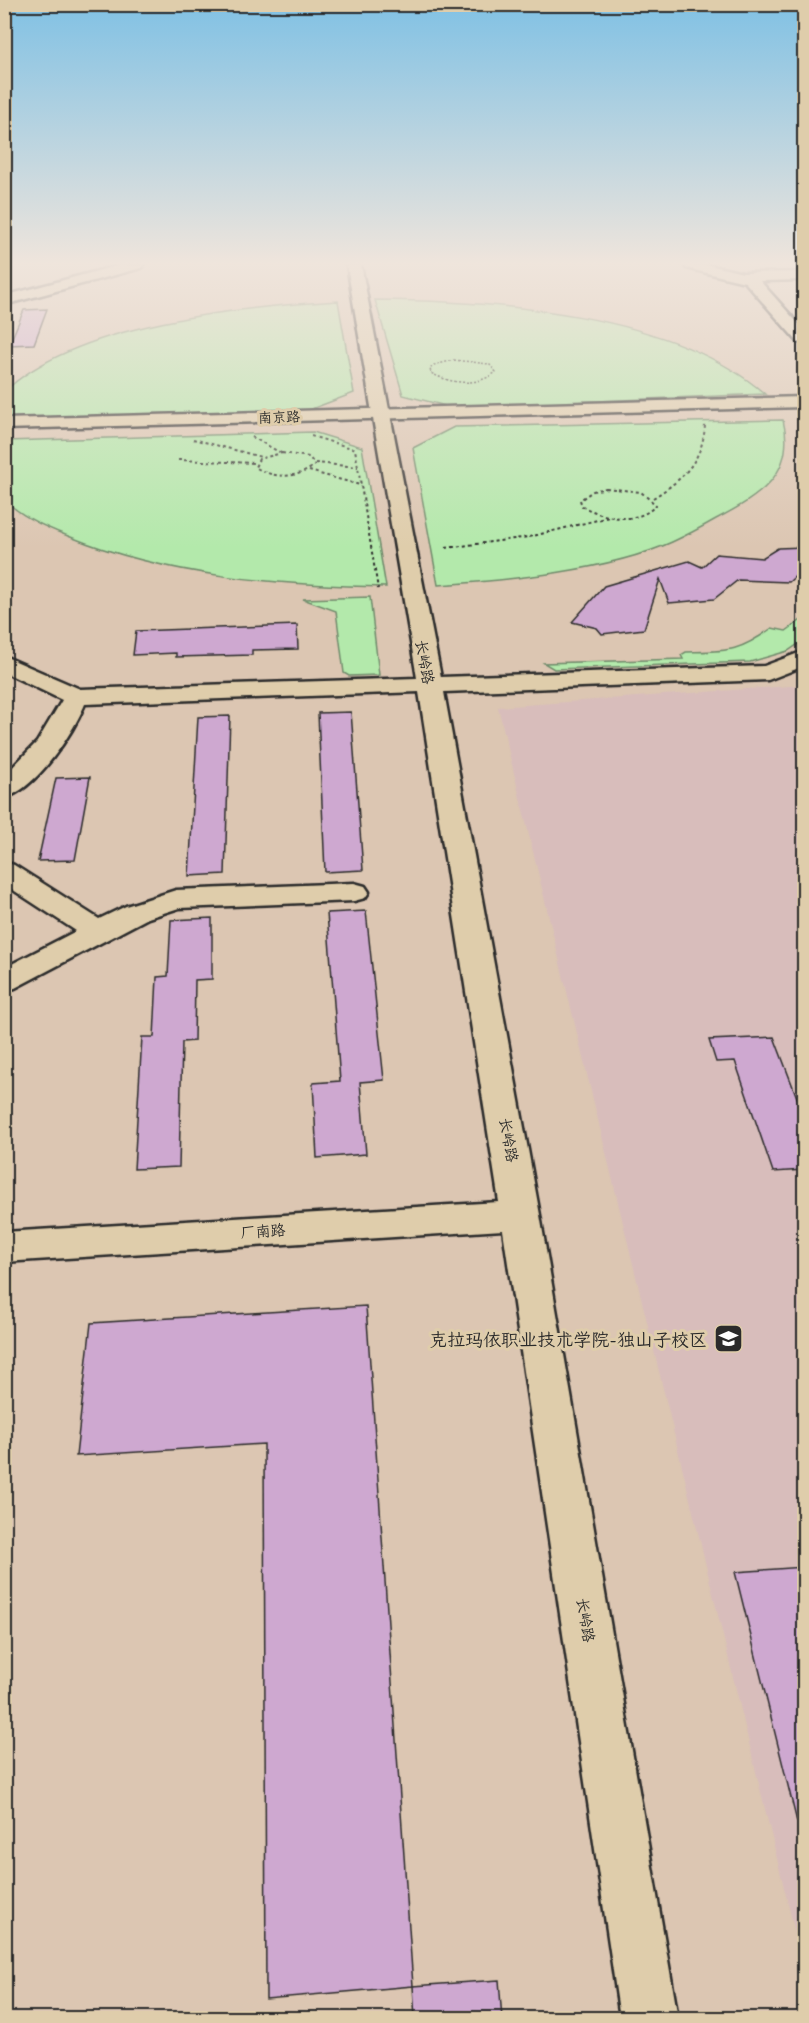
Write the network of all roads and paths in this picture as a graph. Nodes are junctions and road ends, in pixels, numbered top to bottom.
1 (372, 359) edge
2 (459, 381) joint
3 (804, 402) edge
4 (804, 411) edge
5 (383, 418) junction
6 (4, 424) edge
7 (705, 424) dead end
8 (4, 433) edge
9 (252, 437) dead end
10 (192, 439) dead end
11 (355, 449) dead end
12 (282, 453) junction
13 (261, 458) junction
14 (178, 460) dead end
15 (254, 463) junction
16 (315, 463) junction
17 (358, 467) junction
18 (308, 471) junction
19 (360, 485) junction
20 (653, 498) junction
21 (610, 516) junction
22 (446, 548) dead end
23 (378, 589) dead end
24 (804, 658) edge
25 (4, 663) edge
26 (430, 686) junction
27 (76, 697) junction
28 (4, 790) edge
29 (4, 871) edge
30 (354, 892) dead end
31 (99, 933) junction
32 (4, 981) edge
33 (522, 1215) junction
34 (4, 1247) edge
35 (649, 2019) edge

1 - 5 street, 长岭路
2 - 2 path
3 - 5 street, 南京路
4 - 5 street, 南京路
5 - 6 street, 南京路
5 - 8 street, 南京路
5 - 26 street, 长岭路
7 - 20 path
9 - 12 path
10 - 13 path
11 - 17 path
12 - 13 path
12 - 16 path
13 - 15 path
14 - 15 path
15 - 18 path
16 - 17 path
16 - 18 path
17 - 19 path
18 - 19 path
19 - 23 path
20 - 21 path
20 - 21 path
21 - 22 path
24 - 26 street
25 - 27 street
26 - 27 street
26 - 33 street, 长岭路
27 - 28 street
29 - 31 street
30 - 31 street
31 - 32 street
33 - 34 street, 厂南路
33 - 35 street, 长岭路

